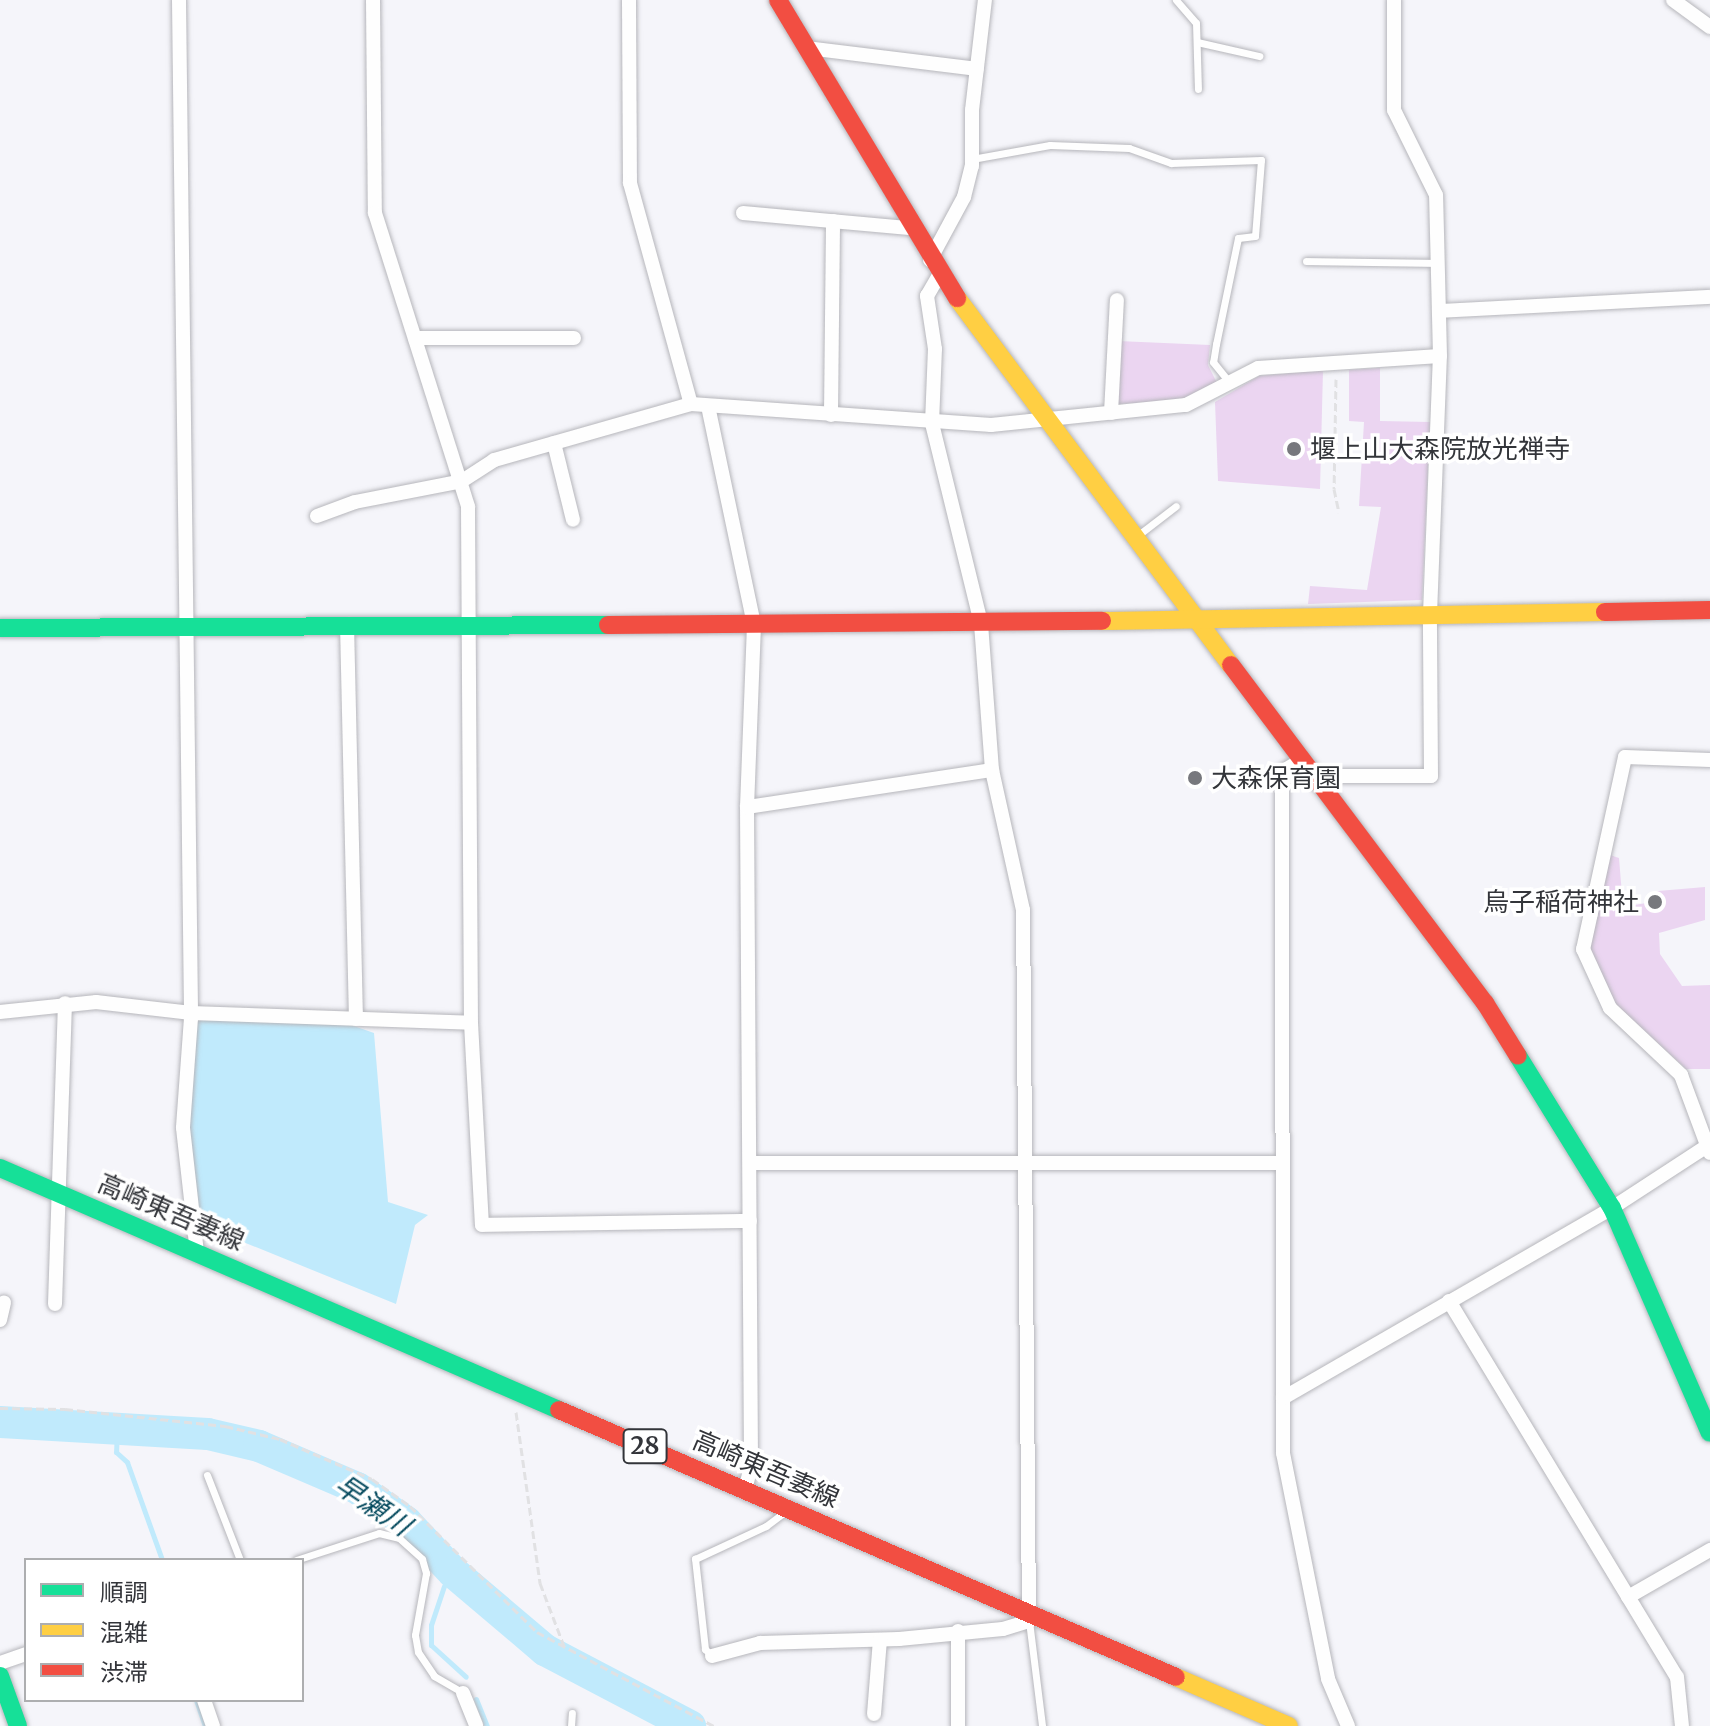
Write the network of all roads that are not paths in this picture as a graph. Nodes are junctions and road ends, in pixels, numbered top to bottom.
1 (179, 0) edge
2 (373, 0) edge
3 (629, 0) edge
4 (778, 0) edge
5 (985, 0) edge
6 (1176, 0) edge
7 (1394, 0) edge
8 (1673, 0) edge
9 (1710, 27) edge
10 (1197, 42) junction
11 (807, 48) junction
12 (1259, 56) dead end
13 (977, 69) junction
14 (1198, 89) dead end
15 (972, 159) junction
16 (743, 213) dead end
17 (833, 221) junction
18 (909, 228) junction
19 (1306, 261) dead end
20 (1437, 263) junction
21 (935, 268) junction
22 (1710, 297) edge
23 (1117, 300) dead end
24 (1439, 311) junction
25 (415, 338) junction
26 (574, 338) dead end
27 (1440, 356) junction
28 (1229, 382) junction
29 (691, 404) junction
30 (708, 406) junction
31 (1111, 413) junction
32 (831, 415) junction
33 (1046, 420) junction
34 (932, 423) junction
35 (554, 443) junction
36 (462, 481) junction
37 (1176, 506) dead end
38 (317, 516) dead end
39 (573, 520) dead end
40 (1135, 538) junction
41 (1710, 610) edge
42 (1430, 614) junction
43 (1194, 616) junction
44 (981, 623) junction
45 (183, 624) junction
46 (347, 624) junction
47 (471, 625) junction
48 (754, 625) junction
49 (0, 628) edge
50 (1710, 760) edge
51 (1300, 761) junction
52 (992, 770) junction
53 (1312, 776) junction
54 (747, 807) junction
55 (65, 1003) junction
56 (0, 1012) edge
57 (191, 1013) junction
58 (356, 1019) junction
59 (471, 1023) junction
60 (1709, 1148) edge
61 (750, 1163) junction
62 (1282, 1163) junction
63 (1026, 1165) junction
64 (0, 1168) edge
65 (62, 1194) junction
66 (1612, 1208) junction
67 (750, 1221) junction
68 (197, 1252) junction
69 (1449, 1301) junction
70 (4, 1302) dead end
71 (55, 1304) dead end
72 (0, 1320) edge
73 (1283, 1398) junction
74 (1710, 1433) edge
75 (207, 1475) dead end
76 (745, 1489) junction
77 (791, 1507) junction
78 (1710, 1550) edge
79 (239, 1558) edge
80 (302, 1558) edge
81 (1628, 1597) junction
82 (1029, 1616) junction
83 (958, 1631) junction
84 (880, 1640) junction
85 (24, 1655) edge
86 (712, 1656) joint
87 (0, 1663) edge
88 (0, 1676) edge
89 (463, 1693) joint
90 (205, 1702) edge
91 (572, 1713) dead end
92 (874, 1714) dead end
93 (18, 1726) edge
94 (213, 1726) edge
95 (476, 1726) edge
96 (571, 1726) edge
97 (958, 1726) edge
98 (1042, 1726) edge
99 (1289, 1726) edge
100 (1348, 1726) edge
101 (1682, 1726) edge

1 - 45 street
2 - 25 street
3 - 29 street
4 - 11 street
5 - 13 street
6 - 10 lane
7 - 20 street
8 - 9 street
10 - 12 lane
10 - 14 lane
11 - 13 street
11 - 18 street
13 - 15 street
15 - 21 street
15 - 28 lane
16 - 17 street
17 - 18 street
17 - 32 street
18 - 21 street
19 - 20 lane
20 - 24 street
21 - 33 street
21 - 34 street
22 - 24 street
23 - 31 street
24 - 27 street
25 - 26 street
25 - 36 street
27 - 28 street
27 - 42 street
28 - 31 street
29 - 30 street
29 - 35 street
30 - 32 street
30 - 48 street
31 - 33 street
32 - 34 street
33 - 34 street
33 - 40 street
34 - 44 street
35 - 36 street
35 - 39 street
36 - 38 street
36 - 47 street
37 - 40 lane
40 - 43 street
41 - 42 street
42 - 43 street
42 - 53 street
43 - 44 street
43 - 51 street
44 - 48 street
44 - 52 street
45 - 46 street
45 - 49 street
45 - 57 street
46 - 47 street
46 - 58 street
47 - 48 street
47 - 59 street
48 - 54 street
50 - 60 street
51 - 53 street
51 - 62 street
52 - 54 street
52 - 63 street
53 - 66 street
54 - 61 street
55 - 56 street
55 - 57 street
55 - 65 street
57 - 58 street
57 - 68 street
58 - 59 street
59 - 67 street
60 - 66 street
61 - 63 street
61 - 67 street
62 - 63 street
62 - 73 street
63 - 82 street
64 - 65 street, 高崎東吾妻線 / 28
65 - 68 street, 高崎東吾妻線 / 28
65 - 71 street
66 - 69 street
66 - 74 street
67 - 76 street
68 - 76 street, 高崎東吾妻線 / 28
69 - 73 street
69 - 81 street
70 - 72 street
73 - 100 street
75 - 79 lane
76 - 77 street, 高崎東吾妻線 / 28
77 - 82 street, 高崎東吾妻線 / 28
77 - 86 lane
78 - 81 street
80 - 89 lane
81 - 101 street
82 - 83 street
82 - 98 lane
82 - 99 street, 高崎東吾妻線 / 28
83 - 84 street
83 - 97 street
84 - 86 street
84 - 92 street
85 - 87 street
88 - 93 street
89 - 95 street
90 - 94 street
91 - 96 lane

